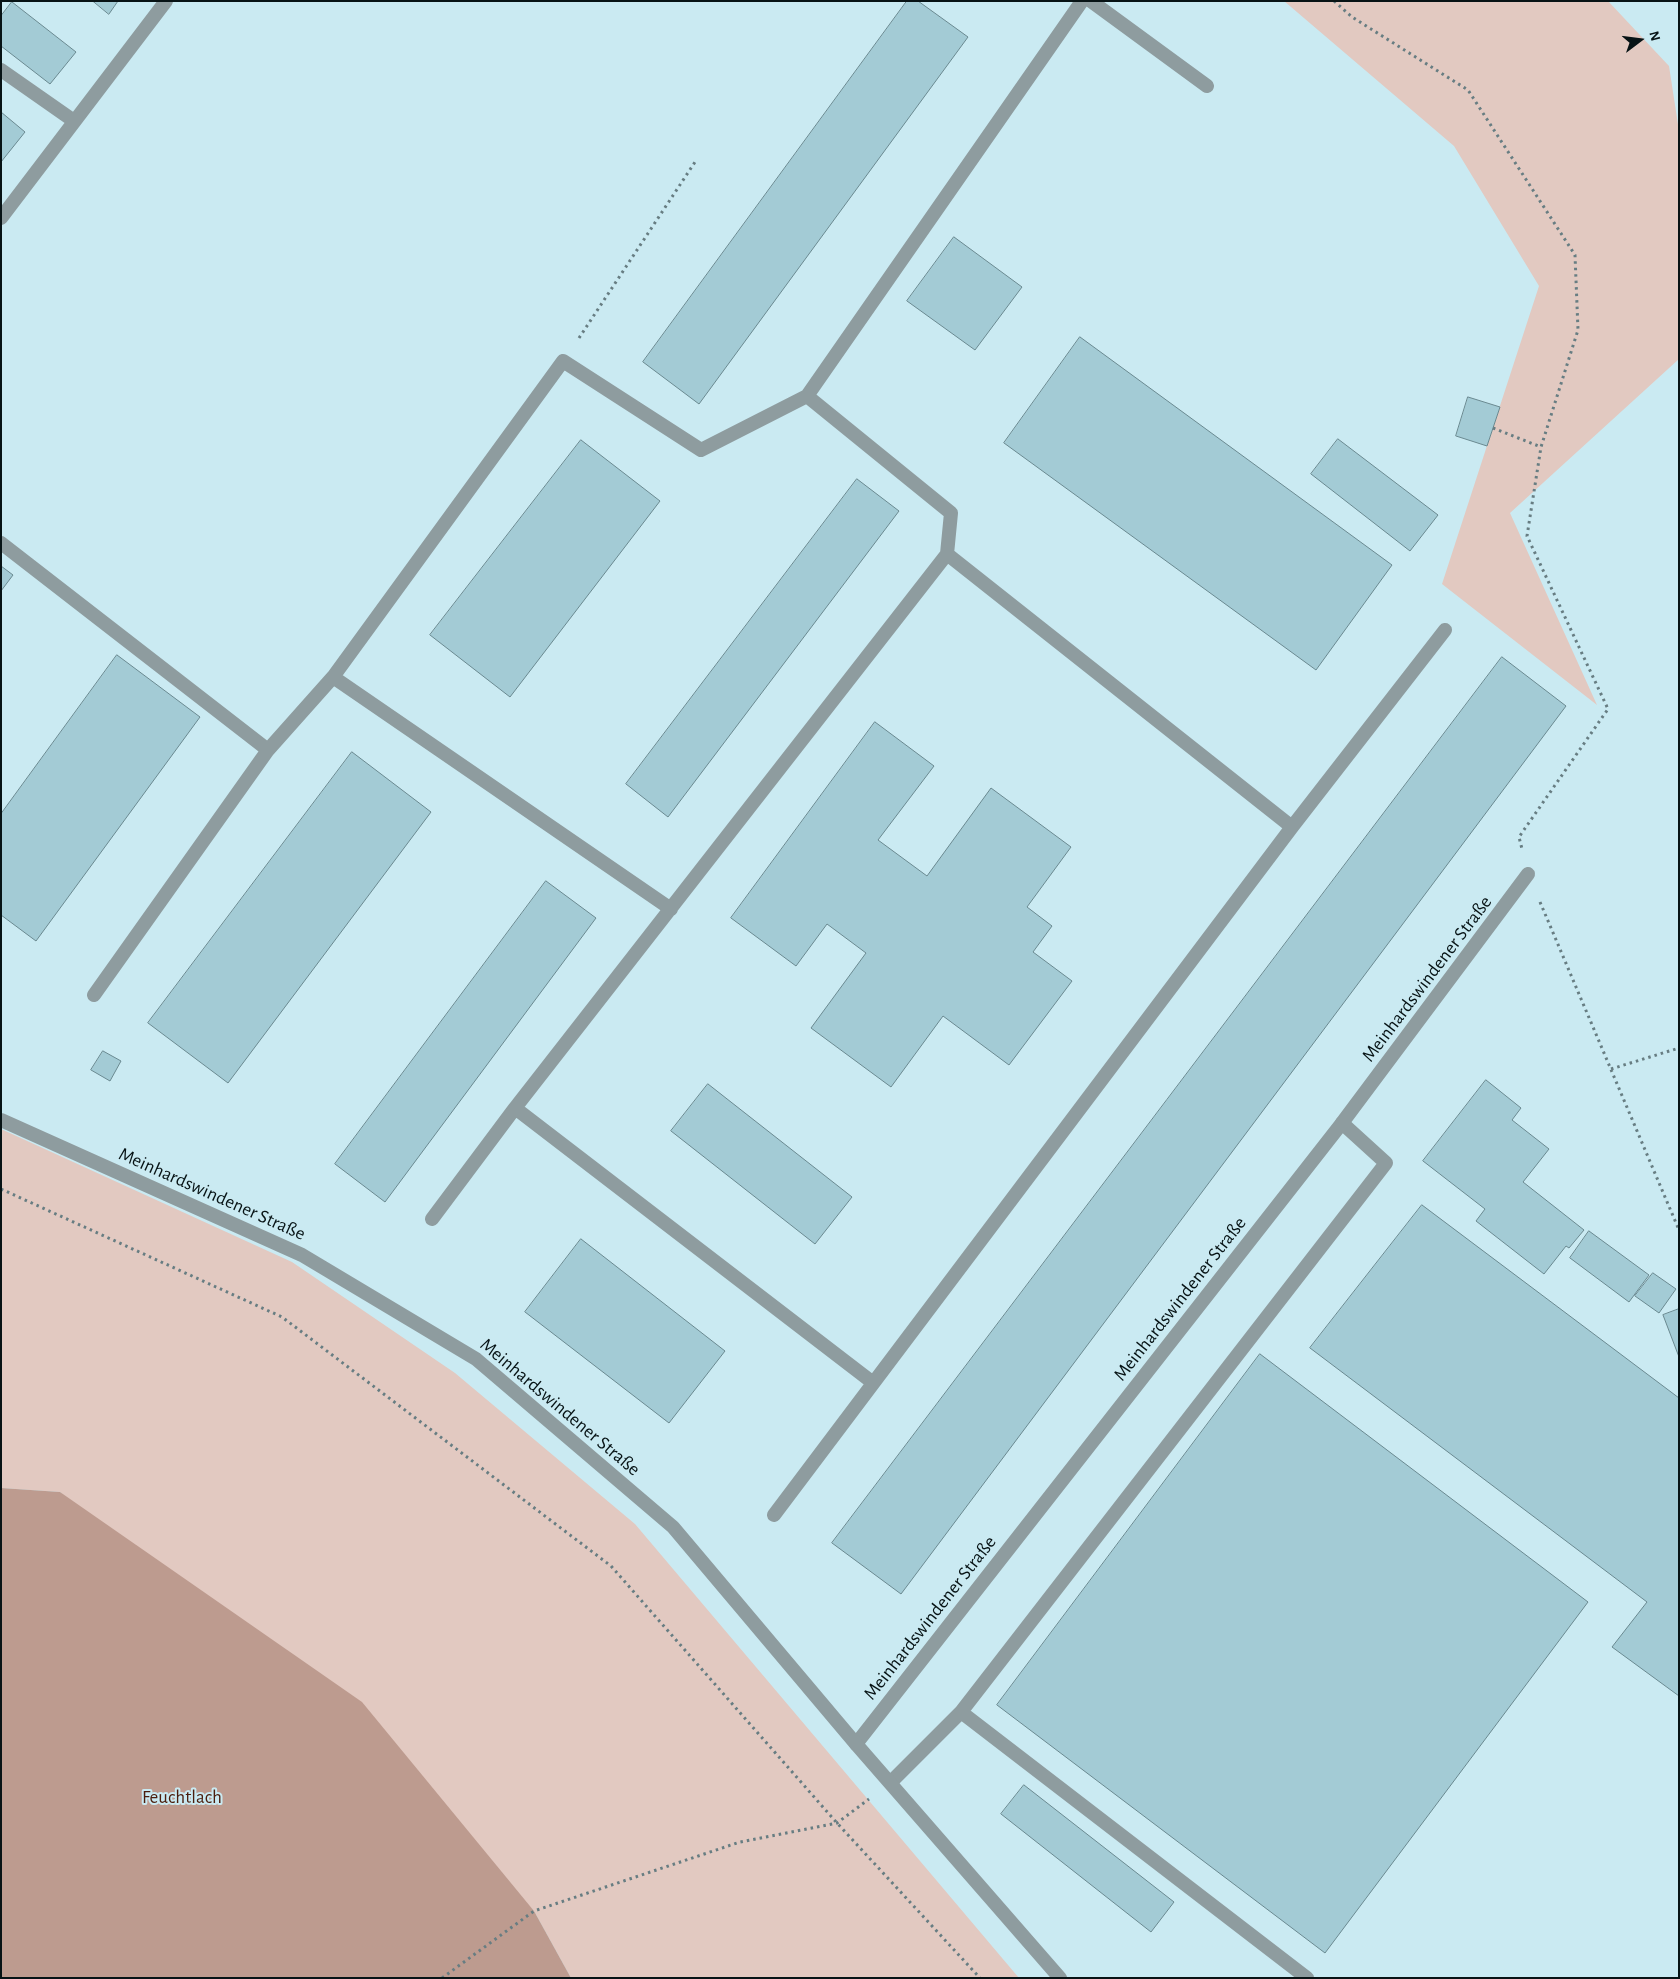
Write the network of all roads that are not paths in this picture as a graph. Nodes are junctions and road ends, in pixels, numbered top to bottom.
1 (166, 1) edge
2 (1082, 1) edge
3 (1091, 1) edge
4 (1, 70) edge
5 (1207, 86) dead end
6 (74, 121) junction
7 (1, 218) edge
8 (806, 396) junction
9 (1, 543) edge
10 (948, 554) junction
11 (1445, 630) dead end
12 (333, 677) junction
13 (268, 750) junction
14 (1292, 827) junction
15 (1528, 874) road end
16 (671, 908) junction
17 (94, 995) dead end
18 (515, 1108) junction
19 (1, 1120) edge
20 (1342, 1123) junction
21 (432, 1219) dead end
22 (872, 1382) junction
23 (774, 1514) dead end
24 (961, 1712) junction
25 (856, 1744) junction
26 (891, 1782) junction
27 (1060, 1978) edge
28 (1307, 1978) edge

1 - 6 street
2 - 8 street
3 - 5 street
4 - 6 street
6 - 7 street
8 - 10 street
8 - 12 street
9 - 13 street
10 - 14 street
10 - 16 street
11 - 14 street
12 - 13 street
12 - 16 street
13 - 17 street
14 - 22 street
15 - 20 street, Meinhardswindener Straße
16 - 18 street
18 - 21 street
18 - 22 street
19 - 25 street, Meinhardswindener Straße
20 - 24 street
20 - 25 street, Meinhardswindener Straße
22 - 23 street
24 - 26 street
24 - 28 street
25 - 26 street, Meinhardswindener Straße
26 - 27 street, Meinhardswindener Straße

